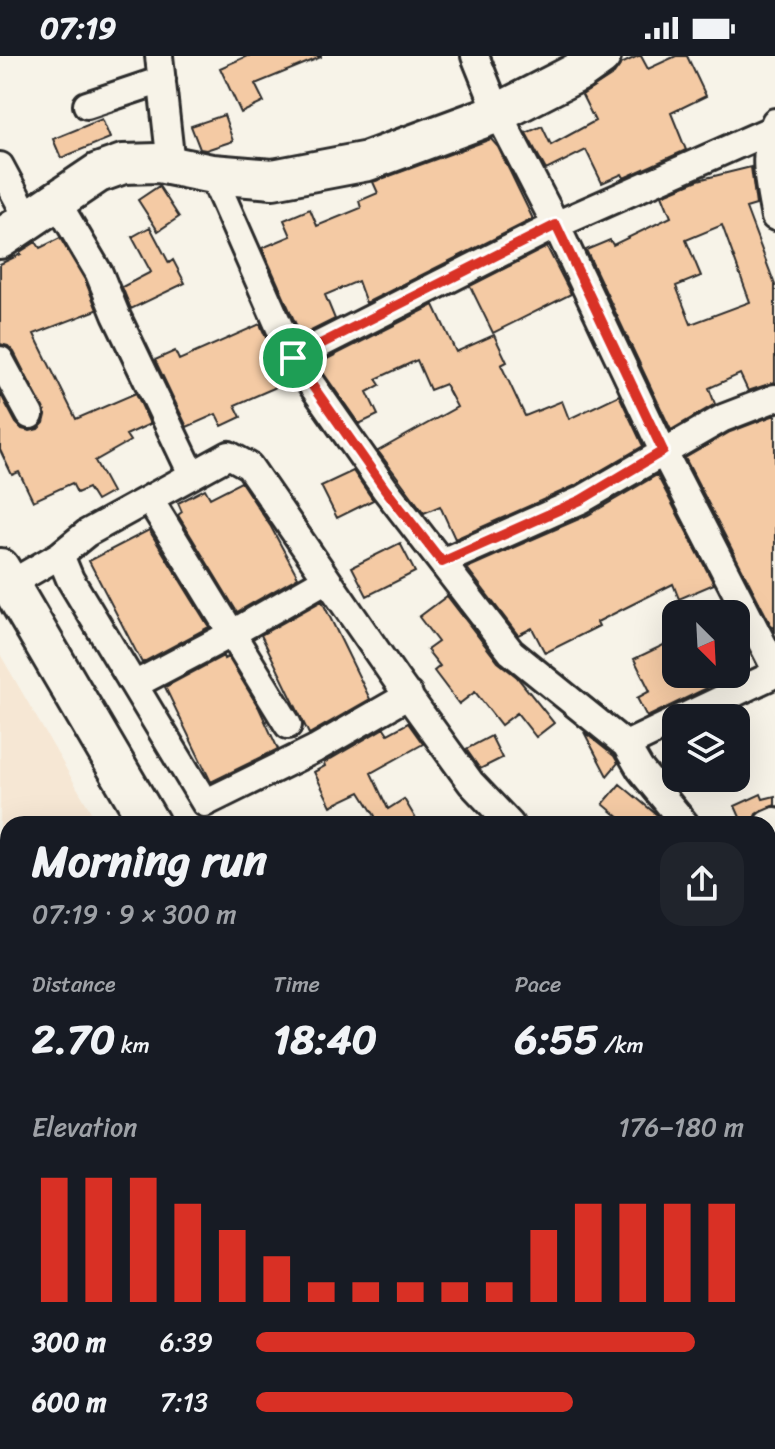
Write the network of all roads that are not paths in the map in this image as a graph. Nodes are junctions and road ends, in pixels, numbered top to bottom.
1 (475, 56) edge
2 (601, 56) edge
3 (160, 68) edge
4 (87, 105) dead end
5 (498, 113) junction
6 (773, 126) edge
7 (171, 165) junction
8 (0, 166) edge
9 (212, 174) junction
10 (775, 217) edge
11 (29, 220) edge
12 (556, 225) junction
13 (293, 358) junction
14 (0, 360) edge
15 (775, 398) edge
16 (30, 415) dead end
17 (663, 451) junction
18 (192, 474) junction
19 (150, 500) junction
20 (60, 555) junction
21 (442, 562) junction
22 (5, 576) edge
23 (327, 579) junction
24 (231, 634) junction
25 (775, 671) edge
26 (134, 685) junction
27 (409, 695) junction
28 (710, 704) edge
29 (288, 725) dead end
30 (662, 728) edge
31 (626, 745) junction
32 (145, 816) edge
33 (502, 816) edge
34 (678, 816) edge

1 - 5 street
2 - 5 street
3 - 4 street
3 - 7 street
5 - 9 street
5 - 12 street
6 - 10 street
6 - 12 street
7 - 9 street
7 - 11 street
8 - 11 street
9 - 13 street
11 - 18 street
12 - 13 street
12 - 17 street
13 - 21 street
14 - 16 street
15 - 17 street
17 - 21 street
17 - 25 street
18 - 19 street
18 - 23 street
19 - 20 street
19 - 24 street
20 - 22 street
20 - 26 street
21 - 31 street
22 - 32 street
23 - 24 street
23 - 27 street
24 - 26 street
24 - 29 street
25 - 28 street
26 - 27 street
27 - 33 street
30 - 31 street
31 - 34 street

